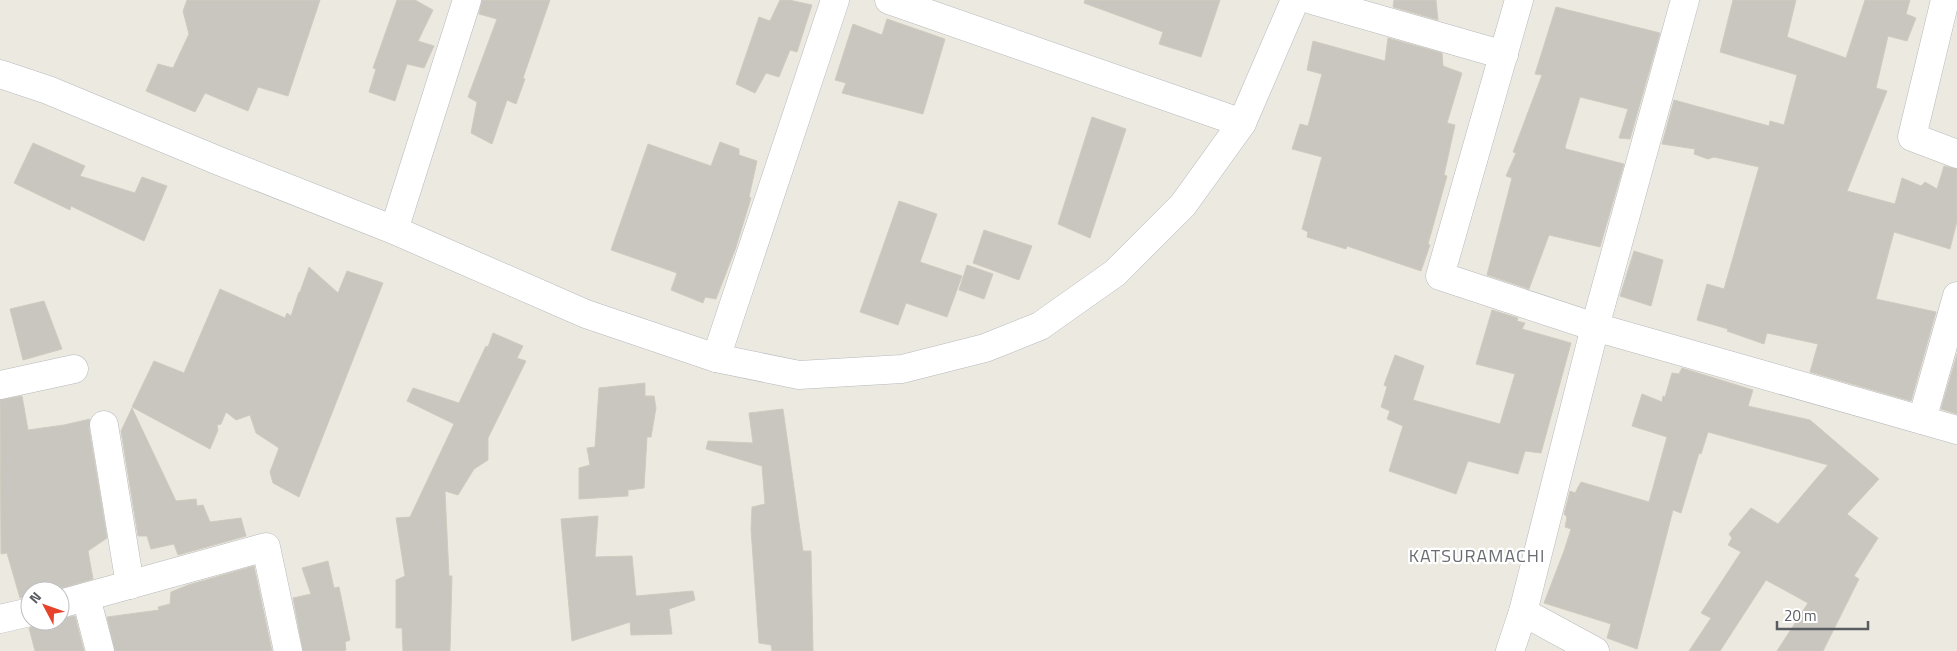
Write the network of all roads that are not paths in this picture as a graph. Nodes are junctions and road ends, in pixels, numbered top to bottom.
1 (467, 0) edge
2 (835, 0) edge
3 (889, 0) edge
4 (1295, 0) edge
5 (1312, 0) edge
6 (1519, 0) edge
7 (1685, 0) edge
8 (1945, 0) edge
9 (1504, 55) junction
10 (0, 74) edge
11 (1242, 123) junction
12 (1957, 154) edge
13 (394, 230) junction
14 (1957, 296) edge
15 (1595, 327) junction
16 (716, 358) junction
17 (74, 370) dead end
18 (0, 385) edge
19 (1922, 420) junction
20 (104, 425) dead end
21 (1957, 430) edge
22 (130, 585) junction
23 (86, 597) junction
24 (70, 601) edge
25 (1523, 612) junction
26 (20, 613) edge
27 (1, 615) edge
28 (100, 651) edge
29 (288, 651) edge
30 (1510, 651) edge
31 (1595, 651) edge

1 - 13 street
2 - 16 street
3 - 11 street
4 - 11 street
5 - 9 street
6 - 9 street
7 - 15 street
8 - 12 street
9 - 15 street
10 - 13 street
11 - 16 street
13 - 16 street
14 - 19 street
15 - 19 street
15 - 25 street
17 - 18 street
19 - 21 street
20 - 22 street
22 - 23 street
22 - 29 street
23 - 24 street
23 - 28 street
25 - 30 street
25 - 31 street
26 - 27 street

